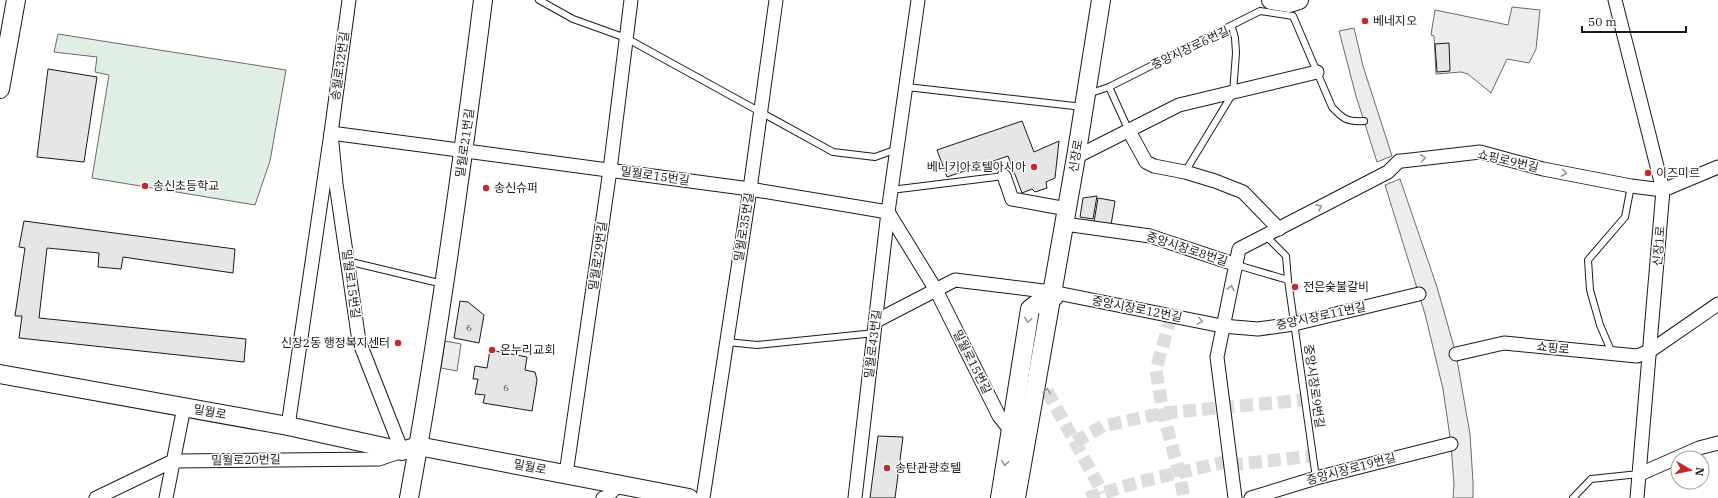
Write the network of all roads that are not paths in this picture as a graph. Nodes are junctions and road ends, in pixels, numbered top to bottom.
1 (16, 0) edge
2 (349, 0) edge
3 (483, 0) edge
4 (539, 0) edge
5 (631, 0) edge
6 (776, 0) edge
7 (918, 0) edge
8 (1101, 0) edge
9 (1271, 0) edge
10 (1615, 0) edge
11 (1296, 8) edge
12 (1232, 26) junction
13 (626, 38) junction
14 (1317, 72) junction
15 (0, 82) edge
16 (907, 87) junction
17 (1109, 87) junction
18 (1233, 93) junction
19 (1086, 101) junction
20 (759, 112) junction
21 (1364, 121) dead end
22 (1129, 131) junction
23 (331, 133) junction
24 (897, 149) junction
25 (464, 151) junction
26 (1076, 157) junction
27 (1718, 167) edge
28 (610, 170) junction
29 (1185, 172) junction
30 (1004, 176) joint
31 (1631, 186) junction
32 (750, 189) junction
33 (891, 190) junction
34 (1663, 190) junction
35 (888, 212) junction
36 (1066, 216) junction
37 (1279, 228) junction
38 (1265, 235) junction
39 (348, 261) junction
40 (1237, 265) junction
41 (1288, 280) junction
42 (444, 285) junction
43 (936, 290) junction
44 (1052, 292) junction
45 (1419, 294) dead end
46 (1718, 304) edge
47 (1294, 324) junction
48 (1222, 326) junction
49 (875, 327) junction
50 (726, 342) junction
51 (1650, 351) junction
52 (1612, 353) junction
53 (1456, 354) dead end
54 (0, 374) edge
55 (184, 407) junction
56 (288, 426) junction
57 (1011, 431) junction
58 (1718, 443) edge
59 (1451, 444) dead end
60 (410, 449) junction
61 (173, 461) junction
62 (566, 474) junction
63 (1640, 474) junction
64 (1316, 478) junction
65 (618, 485) junction
66 (96, 498) edge
67 (166, 498) edge
68 (409, 498) edge
69 (603, 498) edge
70 (689, 498) edge
71 (703, 498) edge
72 (855, 498) edge
73 (1000, 498) edge
74 (1016, 498) edge
75 (1028, 498) edge
76 (1235, 498) edge
77 (1251, 498) edge
78 (1573, 498) edge
79 (1637, 498) edge

1 - 15 street
2 - 23 street, 송월로32번길
3 - 25 street, 밀월로21번길
4 - 13 lane
5 - 13 street, 밀월로29번길
6 - 20 street, 밀월로35번길
7 - 16 street, 밀월로43번길
8 - 19 street, 신장로
9 - 11 street
10 - 34 street, 신장1로
11 - 12 lane
11 - 14 lane
12 - 17 lane, 중앙시장로6번길
12 - 18 lane, 중앙시장로6번길
13 - 20 lane
13 - 28 street, 밀월로29번길
14 - 18 street
14 - 21 lane
16 - 19 lane
16 - 24 street, 밀월로43번길
17 - 19 lane, 중앙시장로6번길
17 - 22 lane
18 - 22 street
18 - 29 lane, 중앙시장로6번길
19 - 26 street, 신장로
20 - 24 lane
20 - 32 street, 밀월로35번길
22 - 26 street
22 - 29 street
23 - 25 street, 밀월로15번길
23 - 39 street, 밀월로15번길
23 - 56 street
24 - 33 street, 밀월로43번길
25 - 28 street, 밀월로15번길
25 - 42 street, 밀월로21번길
26 - 36 street, 신장로
27 - 34 street
28 - 32 street, 밀월로15번길
28 - 62 street, 밀월로29번길
29 - 37 street
30 - 33 lane
30 - 36 street, 중앙시장로8번길
31 - 34 street, 쇼핑로9번길
37 -> 31 street, 쇼핑로9번길
31 - 52 lane
32 - 35 street, 밀월로15번길
32 - 50 street, 밀월로35번길
33 - 35 street, 밀월로43번길
34 - 51 street, 신장1로
35 - 43 street, 밀월로15번길
35 - 49 street, 밀월로43번길
36 - 40 street, 중앙시장로8번길
36 - 44 street, 신장로
37 - 38 street, 쇼핑로9번길
38 - 40 street, 쇼핑로9번길
38 - 41 lane, 중앙시장로9번길
39 - 42 lane
39 - 60 street, 밀월로15번길
40 - 41 lane
48 -> 40 street
41 - 47 lane, 중앙시장로9번길
42 - 60 street, 밀월로21번길
43 - 44 street
43 - 49 street
43 - 57 street, 밀월로15번길
44 -> 48 street, 중앙시장로12번길
44 -> 57 street
44 - 74 street, 신장로
75 -> 44 street
45 - 47 street, 중앙시장로11번길
46 - 51 street
47 - 48 street, 중앙시장로11번길
47 - 64 lane, 중앙시장로9번길
48 - 76 street
49 - 50 lane
49 - 72 street, 밀월로43번길
50 - 71 street, 밀월로35번길
51 - 52 street, 쇼핑로
51 - 63 street, 신장1로
52 - 53 street, 쇼핑로
54 - 55 street, 밀월로
55 - 56 street, 밀월로
55 - 61 street
56 - 60 street, 밀월로
57 -> 73 street
58 - 63 street
59 - 64 street, 중앙시장로19번길
60 - 61 street, 밀월로20번길
60 - 62 street, 밀월로
60 - 68 street
61 - 66 street, 밀월로20번길
61 - 67 street
62 - 65 street, 밀월로
63 - 78 lane
63 - 79 street, 신장1로
64 - 77 street, 중앙시장로19번길
65 - 69 street
65 - 70 street, 밀월로

